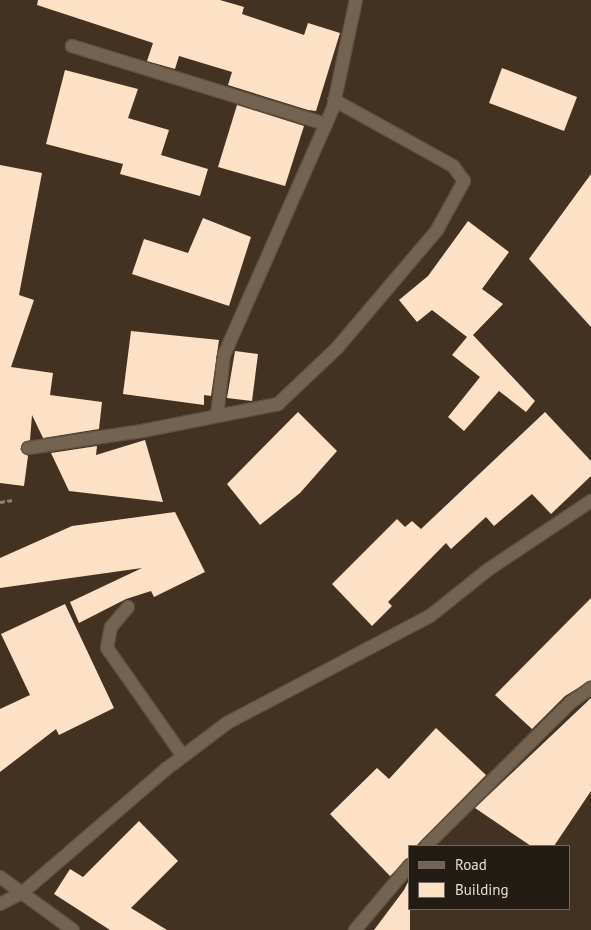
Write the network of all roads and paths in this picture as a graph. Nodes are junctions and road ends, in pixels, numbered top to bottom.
1 (356, 0) edge
2 (72, 46) dead end
3 (334, 100) junction
4 (326, 124) junction
5 (217, 416) junction
6 (28, 448) dead end
7 (13, 500) dead end
8 (591, 501) edge
9 (0, 502) edge
10 (128, 606) dead end
11 (591, 688) edge
12 (183, 756) junction
13 (427, 845) edge
14 (408, 867) edge
15 (0, 877) edge
16 (22, 893) junction
17 (0, 904) edge
18 (73, 930) edge
19 (355, 930) edge

1 - 3 street
2 - 4 street
3 - 4 street
3 - 5 street
4 - 5 street
5 - 6 street
7 - 9 path
8 - 12 street
10 - 12 street
11 - 13 street
12 - 16 street
14 - 19 street
15 - 16 street
16 - 17 street
16 - 18 street

